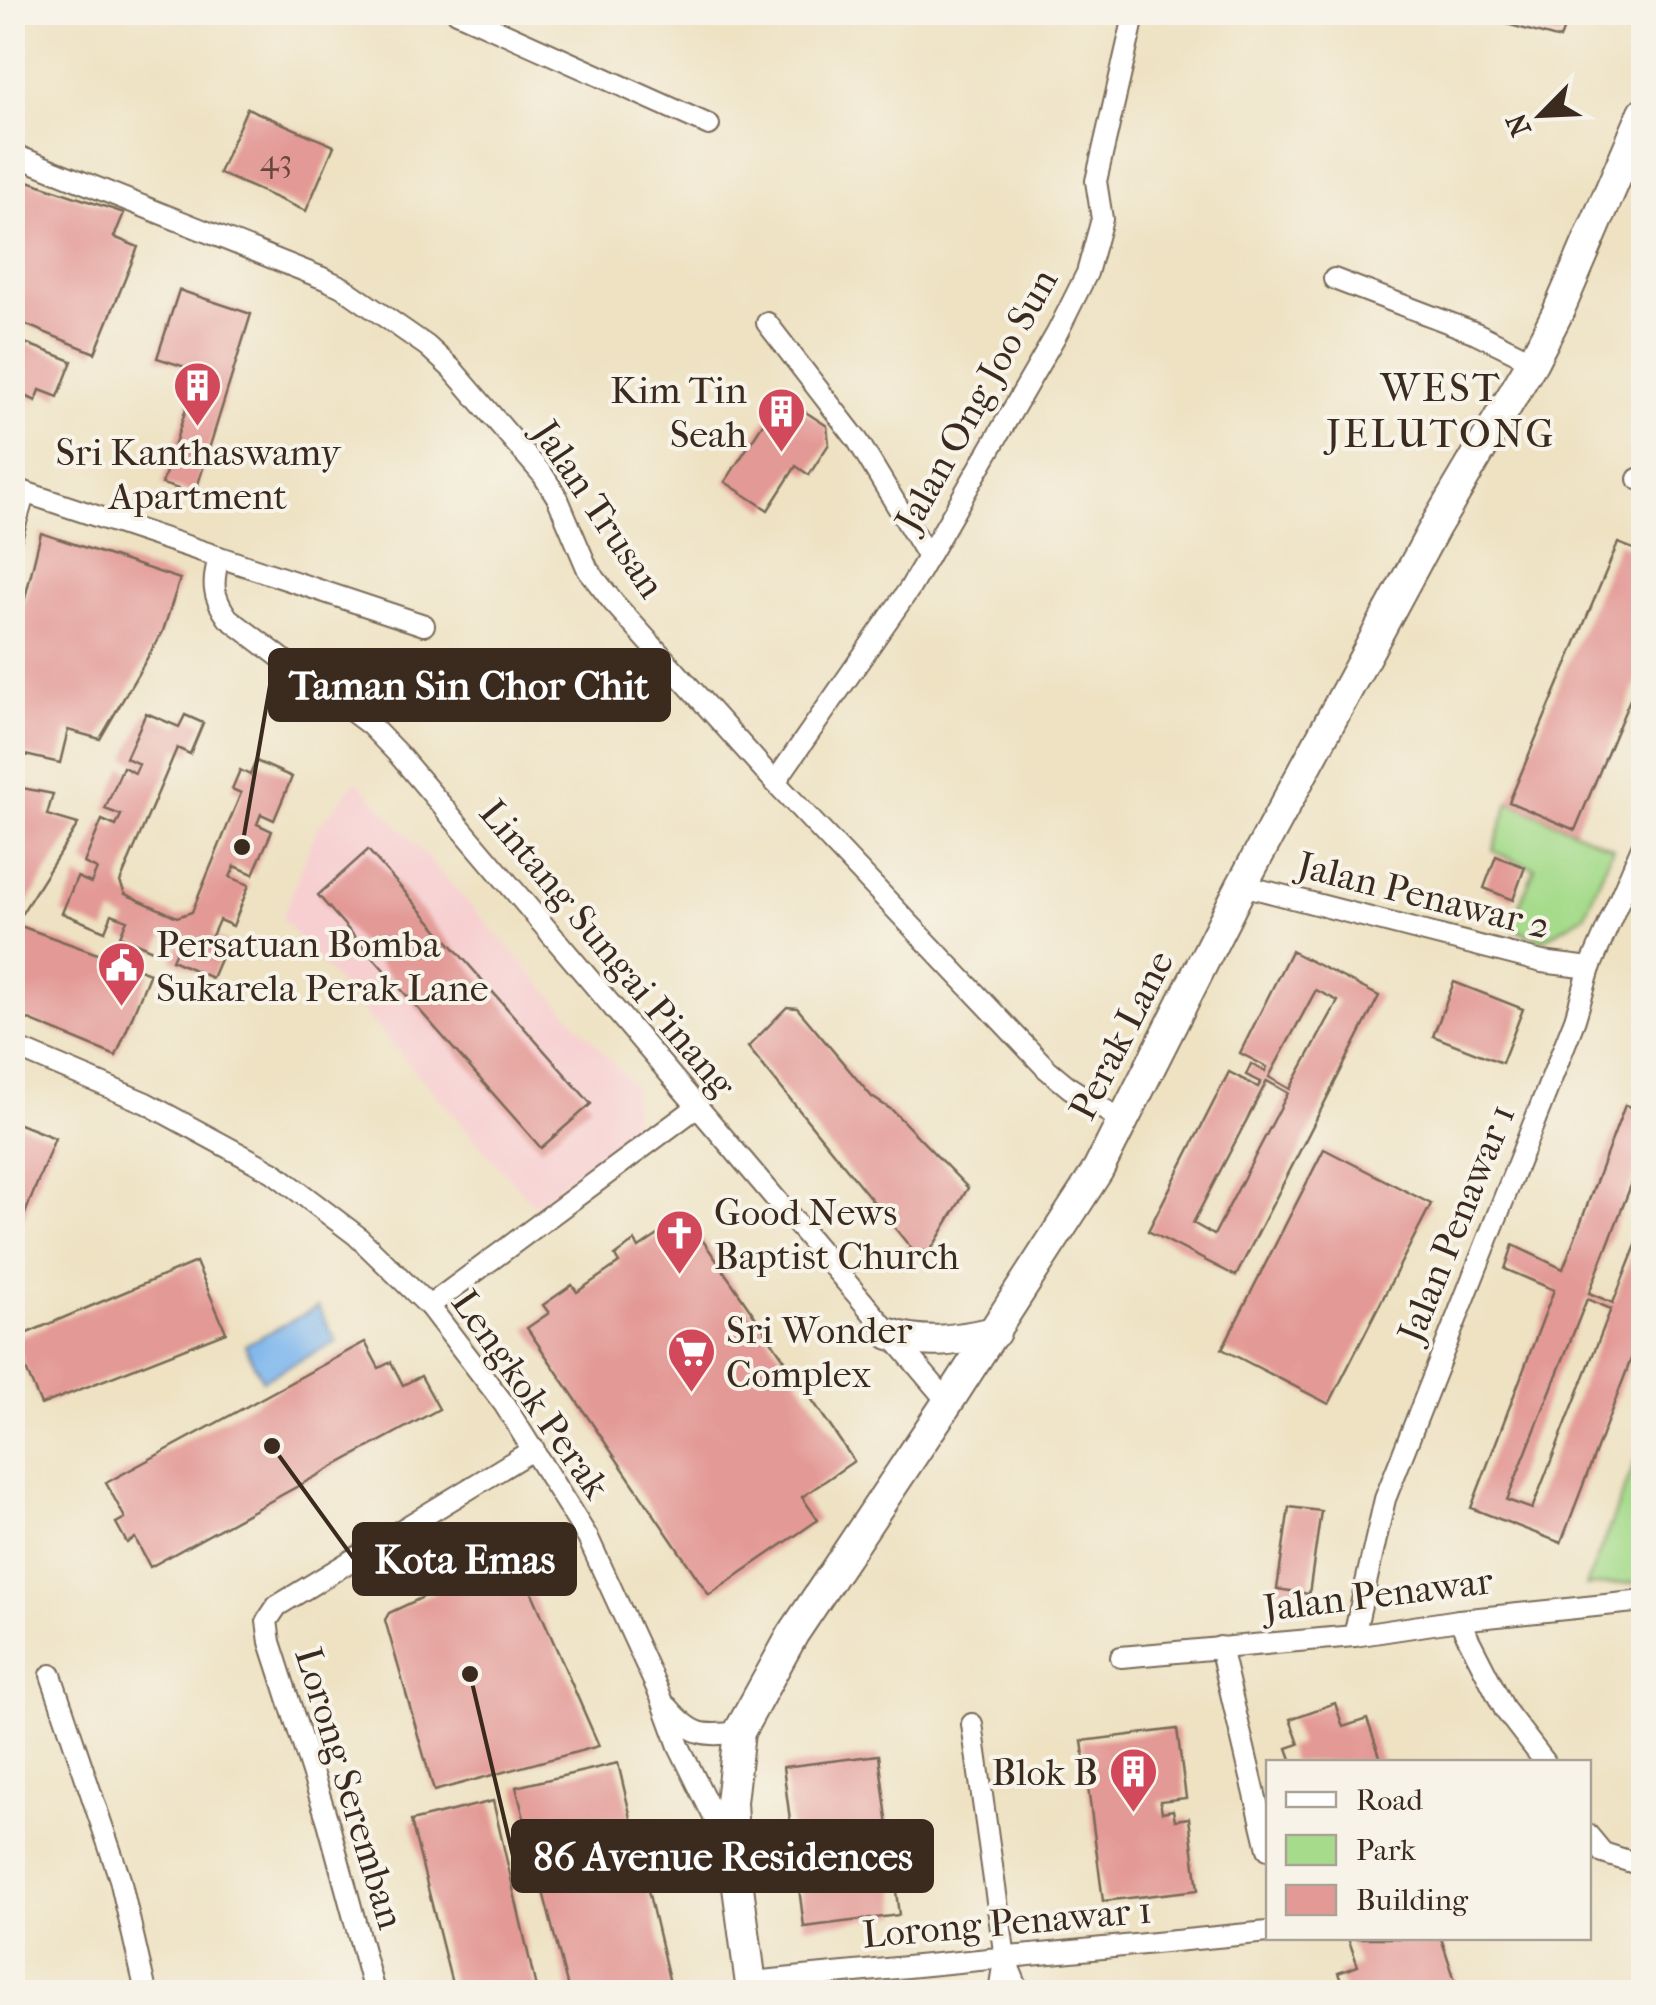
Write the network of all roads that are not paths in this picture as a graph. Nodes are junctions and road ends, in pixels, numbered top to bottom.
1 (456, 12) edge
2 (1135, 12) edge
3 (1644, 112) edge
4 (709, 125) dead end
5 (12, 154) edge
6 (1334, 280) dead end
7 (767, 324) dead end
8 (1533, 361) junction
9 (19, 490) edge
10 (12, 536) edge
11 (928, 557) junction
12 (219, 558) junction
13 (424, 626) dead end
14 (775, 782) junction
15 (1644, 842) edge
16 (1644, 871) edge
17 (1242, 886) junction
18 (1590, 968) junction
19 (12, 1046) edge
20 (697, 1107) junction
21 (1120, 1120) junction
22 (429, 1306) junction
23 (995, 1332) junction
24 (890, 1334) junction
25 (948, 1402) junction
26 (534, 1450) junction
27 (1644, 1600) edge
28 (1459, 1620) junction
29 (1354, 1636) junction
30 (1220, 1647) junction
31 (1121, 1657) dead end
32 (51, 1675) dead end
33 (661, 1697) junction
34 (972, 1724) dead end
35 (739, 1732) junction
36 (1543, 1760) edge
37 (1591, 1838) edge
38 (1266, 1841) edge
39 (734, 1857) junction
40 (1644, 1866) edge
41 (1266, 1932) edge
42 (1005, 1958) junction
43 (754, 1989) edge
44 (146, 1992) edge
45 (374, 1992) edge
46 (999, 1992) edge
47 (1020, 1992) edge

1 - 4 street
2 - 11 street, Jalan Ong Joo Sun
3 - 8 street, Perak Lane
5 - 14 street, Jalan Trusan
6 - 8 street
7 - 11 street
8 - 17 street, Perak Lane
9 - 10 street
9 - 12 street
11 - 14 street, Jalan Ong Joo Sun
12 - 13 street
12 - 20 street, Lintang Sungai Pinang
14 - 21 street, Jalan Trusan
15 - 18 street, Jalan Penawar 1
16 - 18 street
17 - 18 street, Jalan Penawar 2
17 - 21 street, Perak Lane
18 - 29 street, Jalan Penawar 1
19 - 22 street, Lengkok Perak
20 - 22 street
20 - 24 street, Lintang Sungai Pinang
21 - 23 street, Perak Lane
22 - 26 street, Lengkok Perak
23 - 24 street
23 - 25 street, Perak Lane
24 - 25 street, Lintang Sungai Pinang
25 - 35 street, Perak Lane
26 - 33 street, Lengkok Perak
26 - 45 street, Lorong Seremban
27 - 28 street, Jalan Penawar
28 - 29 street, Jalan Penawar
28 - 36 street
29 - 30 street, Jalan Penawar
30 - 31 street, Jalan Penawar
30 - 38 street
32 - 44 street
33 - 35 street, Lengkok Perak
33 - 39 street, Lengkok Perak
34 - 42 street
35 - 39 street, Perak Lane
37 - 40 street
39 - 43 street, Perak Lane
41 - 42 street, Lorong Penawar 1
42 - 43 street, Lorong Penawar 1
42 - 46 street
42 - 47 street

